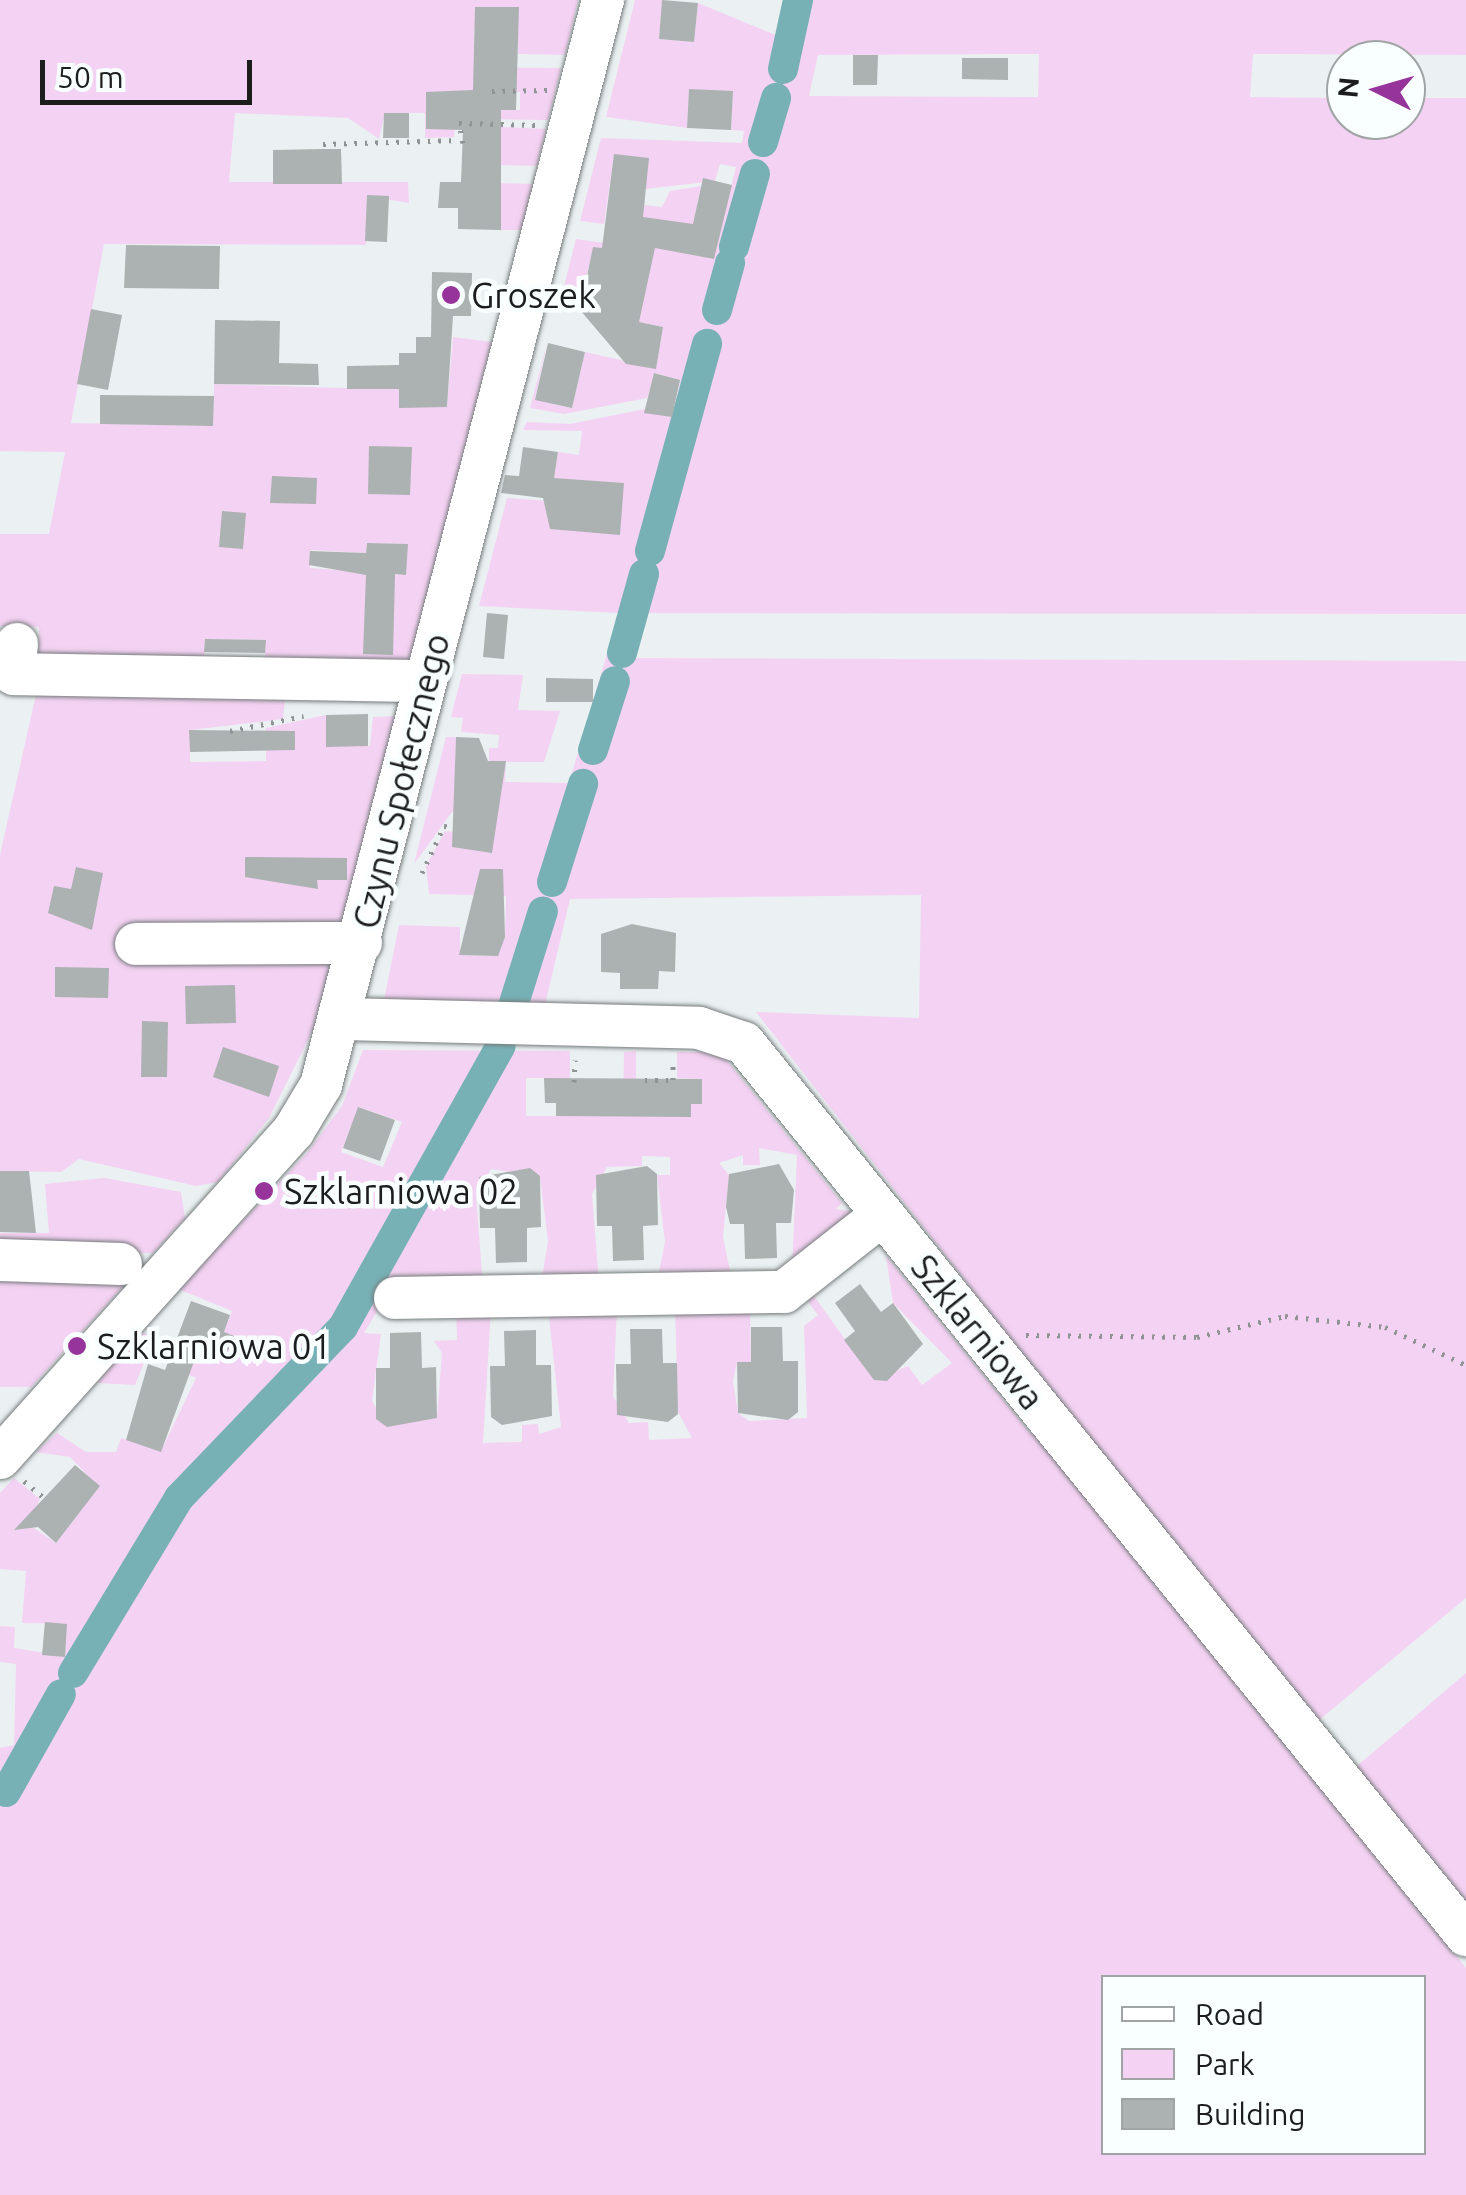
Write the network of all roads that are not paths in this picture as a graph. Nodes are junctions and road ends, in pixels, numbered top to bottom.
1 (603, 0) edge
2 (16, 644) dead end
3 (424, 681) junction
4 (362, 943) junction
5 (136, 944) dead end
6 (343, 1018) junction
7 (882, 1214) junction
8 (0, 1260) edge
9 (121, 1264) dead end
10 (395, 1298) dead end
11 (8, 1466) edge
12 (1466, 1936) edge

1 - 3 street, Czynu Społecznego
2 - 3 street
3 - 4 street, Czynu Społecznego
4 - 5 street
4 - 6 street, Czynu Społecznego
6 - 7 street, Szklarniowa
6 - 11 street, Czynu Społecznego
7 - 10 street
7 - 12 street, Szklarniowa
8 - 9 street

